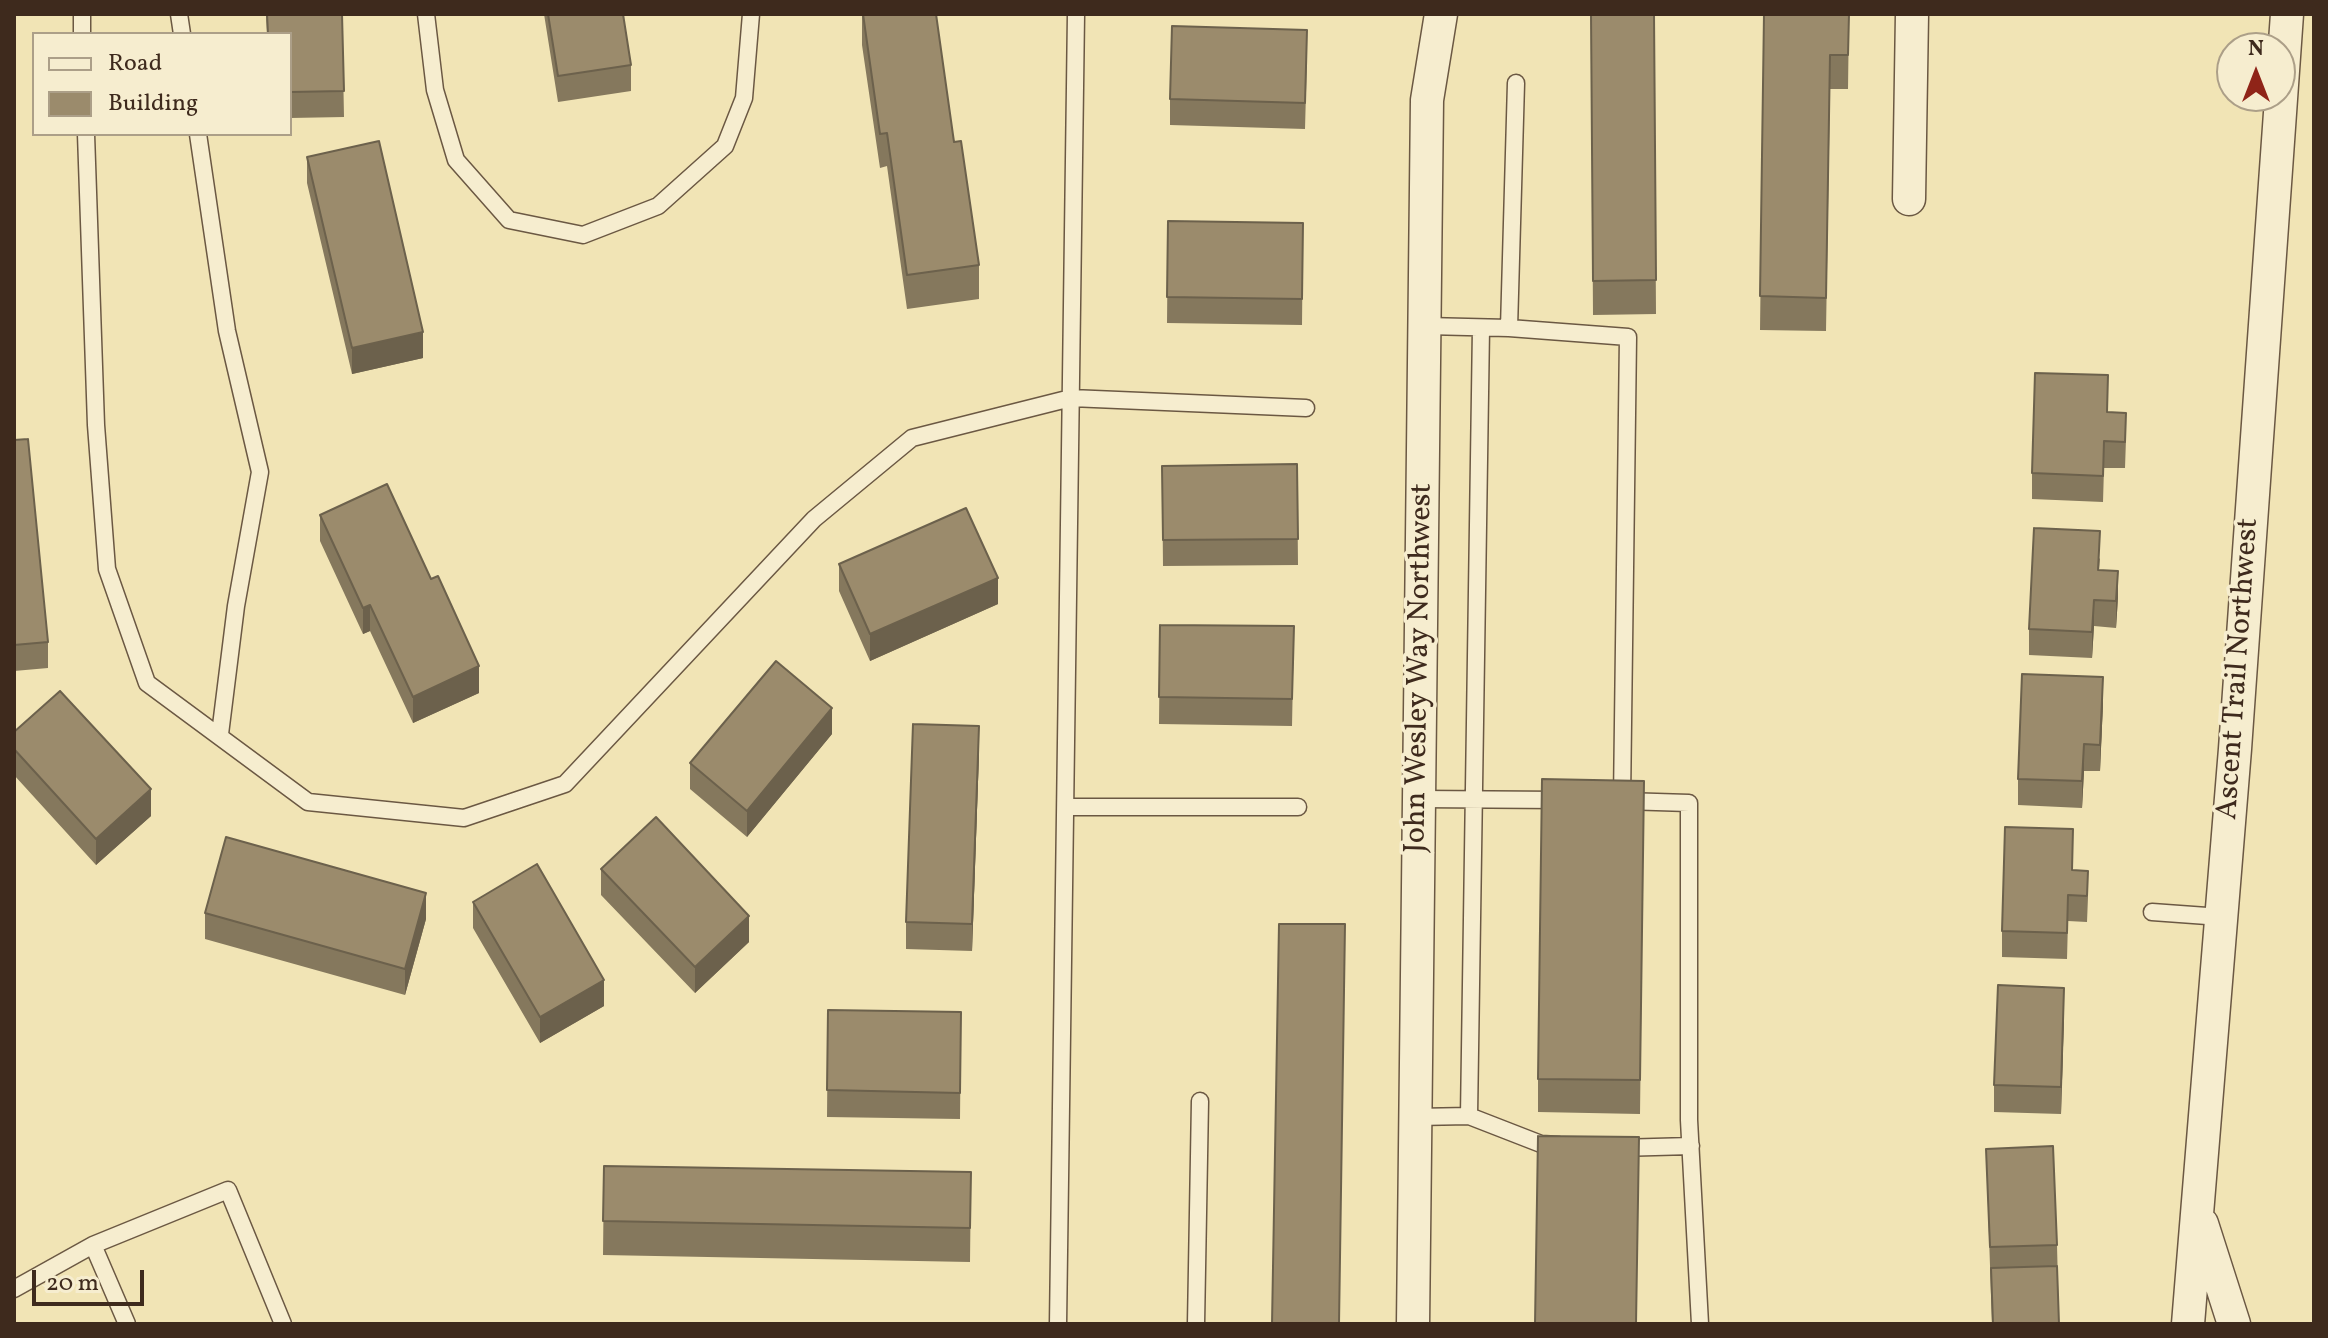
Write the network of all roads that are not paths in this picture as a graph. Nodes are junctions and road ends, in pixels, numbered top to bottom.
1 (426, 14) edge
2 (751, 14) edge
3 (1076, 14) edge
4 (1441, 14) edge
5 (1912, 14) edge
6 (2287, 14) edge
7 (1516, 83) dead end
8 (86, 136) edge
9 (198, 136) edge
10 (1909, 199) dead end
11 (1426, 326) junction
12 (1481, 328) junction
13 (1509, 328) junction
14 (1071, 398) junction
15 (1306, 408) dead end
16 (220, 734) junction
17 (1419, 799) junction
18 (1476, 799) junction
19 (1578, 801) edge
20 (1067, 807) junction
21 (1298, 807) dead end
22 (2152, 912) dead end
23 (2221, 917) junction
24 (1200, 1101) dead end
25 (1469, 1116) junction
26 (1416, 1117) junction
27 (1691, 1146) junction
28 (2197, 1206) junction
29 (93, 1245) junction
30 (14, 1289) edge
31 (127, 1324) edge
32 (283, 1324) edge
33 (1058, 1324) edge
34 (1196, 1324) edge
35 (1413, 1324) edge
36 (1700, 1324) edge
37 (2188, 1324) edge
38 (2234, 1324) edge

1 - 2 lane
3 - 14 lane
4 - 11 street, John Wesley Way Northwest
5 - 10 street
6 - 23 street, Ascent Trail Northwest
7 - 13 lane
8 - 16 lane
9 - 16 lane
11 - 12 lane
11 - 17 street, John Wesley Way Northwest
12 - 13 lane
12 - 18 lane
13 - 27 lane
14 - 15 lane
14 - 16 lane
14 - 20 lane
17 - 18 lane
17 - 26 street, John Wesley Way Northwest
18 - 19 lane
18 - 25 lane
20 - 21 lane
20 - 33 lane
22 - 23 lane
23 - 28 street, Ascent Trail Northwest
24 - 34 lane
25 - 26 lane
25 - 27 lane
26 - 35 street, John Wesley Way Northwest
27 - 36 lane
28 - 37 street, Ascent Trail Northwest
28 - 38 street
29 - 30 lane
29 - 31 lane
29 - 32 lane

